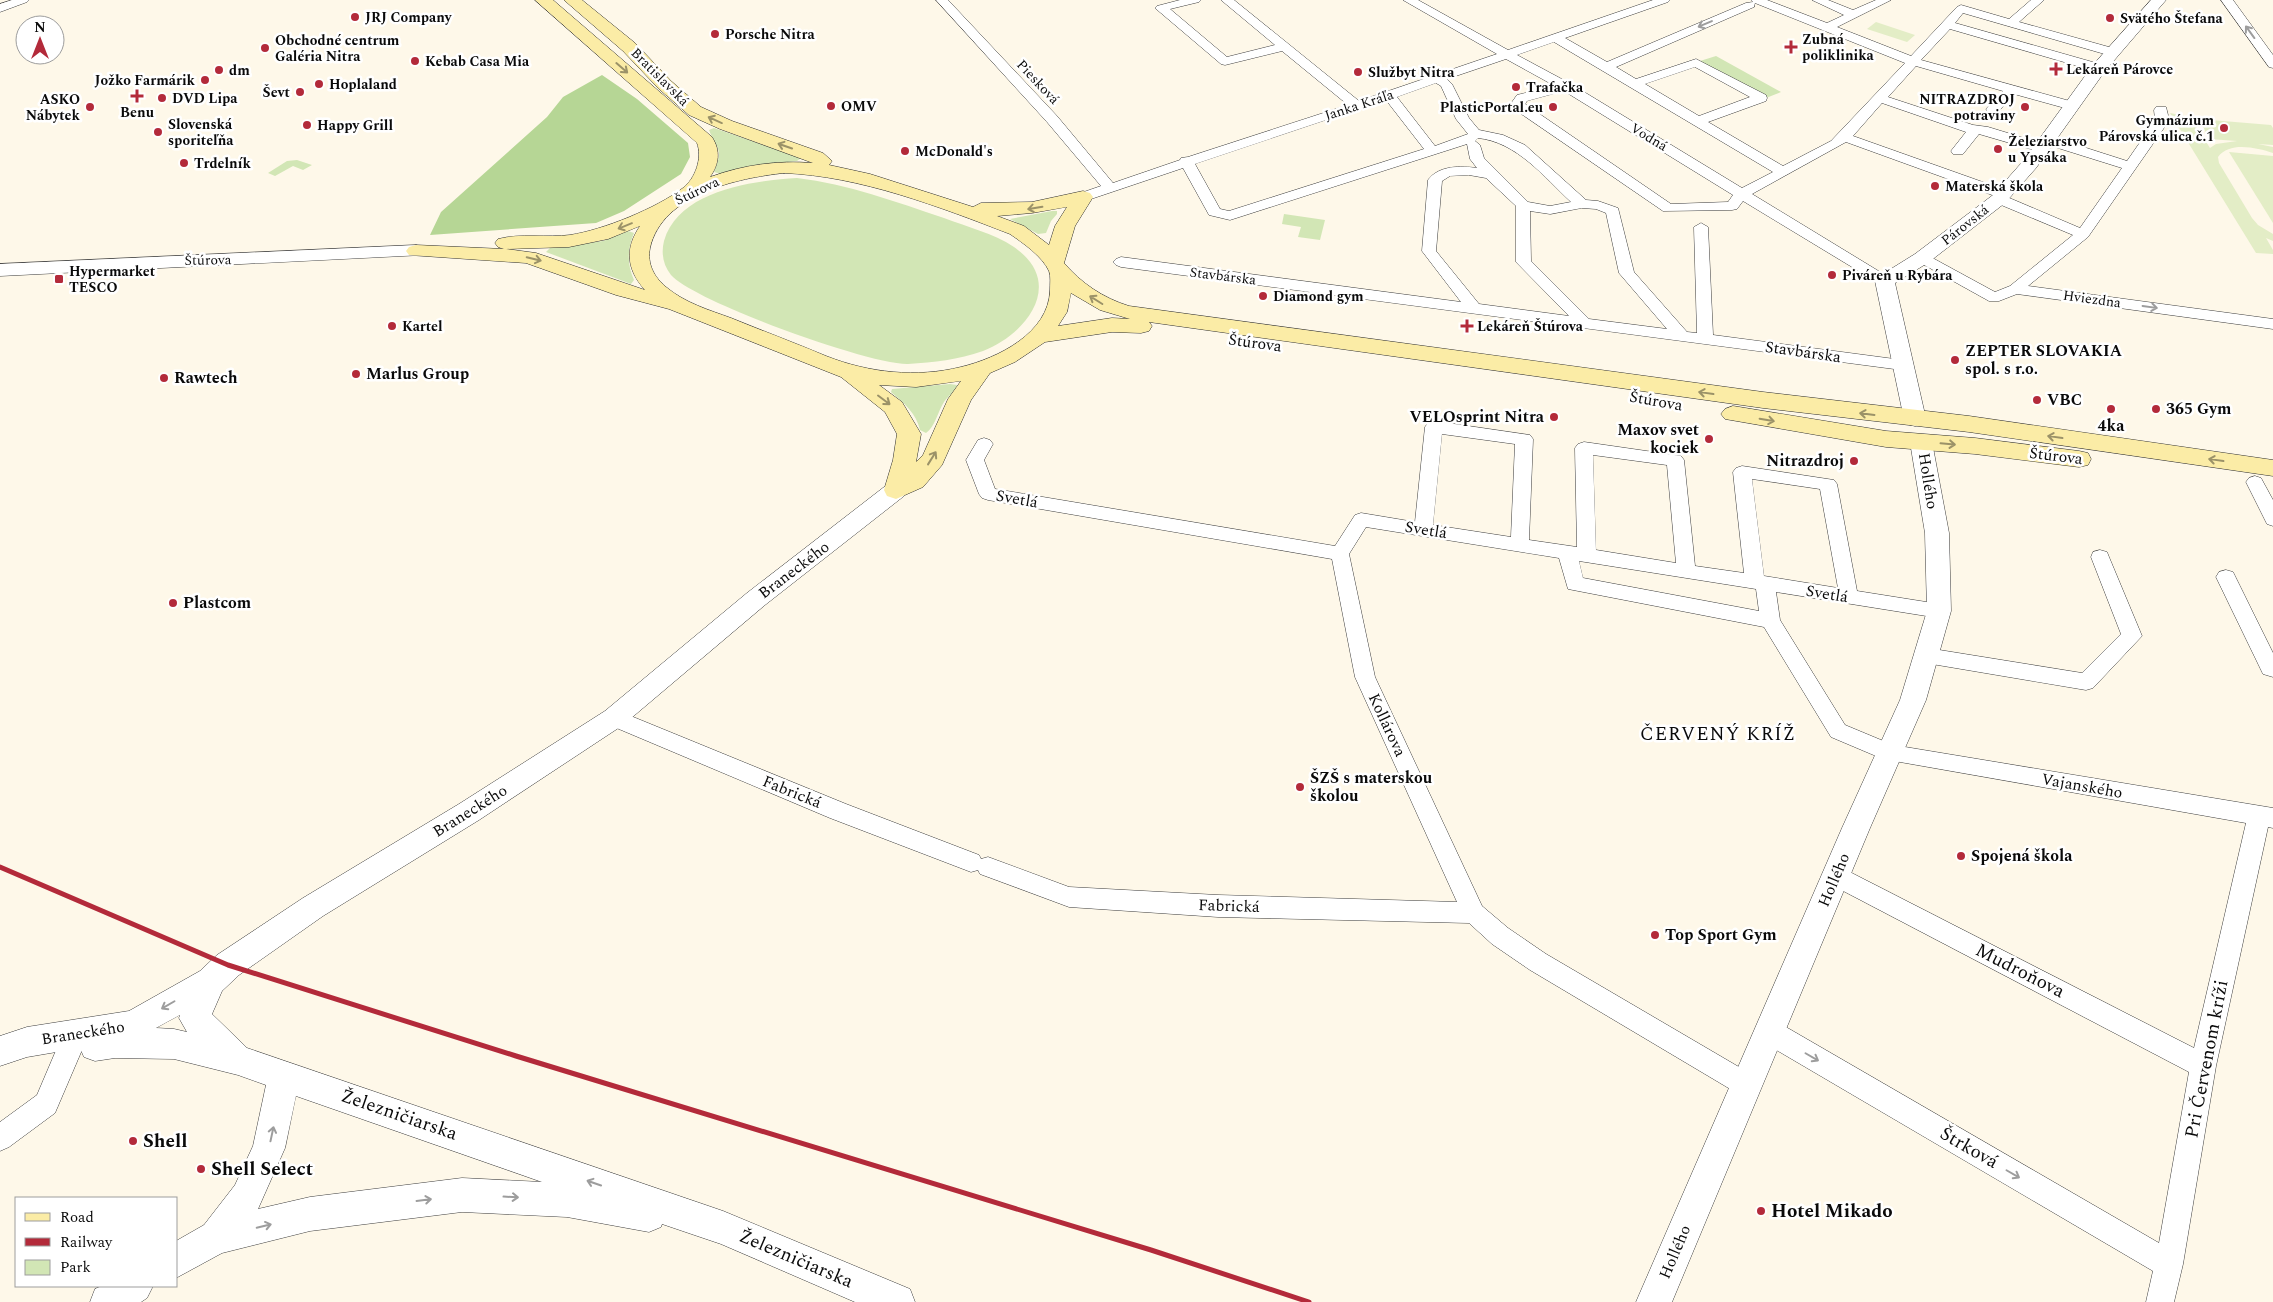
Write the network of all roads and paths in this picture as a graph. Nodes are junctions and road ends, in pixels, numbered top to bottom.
1 (23, 0) edge
2 (543, 0) edge
3 (561, 0) edge
4 (572, 0) edge
5 (942, 0) edge
6 (1195, 0) edge
7 (1227, 0) edge
8 (1409, 0) edge
9 (1628, 0) edge
10 (1664, 0) edge
11 (1818, 0) edge
12 (1885, 0) edge
13 (2038, 0) edge
14 (2159, 0) edge
15 (2227, 0) edge
16 (1750, 2) edge
17 (0, 8) edge
18 (1854, 15) junction
19 (1607, 19) junction
20 (2011, 23) junction
21 (602, 24) junction
22 (1947, 24) junction
23 (1828, 27) junction
24 (1556, 38) junction
25 (1284, 47) junction
26 (2112, 52) junction
27 (1509, 54) junction
28 (1915, 62) junction
29 (2273, 64) edge
30 (1606, 67) junction
31 (2099, 68) junction
32 (1438, 78) junction
33 (1633, 84) junction
34 (1566, 87) junction
35 (2010, 90) junction
36 (1389, 95) junction
37 (1879, 98) junction
38 (1357, 106) junction
39 (2072, 106) junction
40 (1993, 109) dead end
41 (2161, 110) dead end
42 (1698, 121) junction
43 (1971, 129) junction
44 (1844, 137) junction
45 (1474, 140) junction
46 (2045, 144) junction
47 (1432, 151) junction
48 (1958, 151) dead end
49 (1186, 161) junction
50 (2129, 166) junction
51 (840, 171) junction
52 (1783, 172) junction
53 (1490, 174) junction
54 (1109, 187) junction
55 (690, 191) junction
56 (1741, 194) junction
57 (1083, 197) junction
58 (2001, 197) junction
59 (1582, 204) junction
60 (669, 205) junction
61 (1523, 205) junction
62 (951, 206) junction
63 (1701, 227) dead end
64 (2083, 234) junction
65 (416, 251) junction
66 (1922, 258) junction
67 (1121, 262) dead end
68 (1056, 266) junction
69 (0, 270) edge
70 (1885, 281) junction
71 (2015, 289) junction
72 (675, 304) junction
73 (1474, 308) junction
74 (1583, 321) junction
75 (2273, 324) edge
76 (1090, 328) junction
77 (1681, 335) junction
78 (1038, 336) junction
79 (1705, 338) junction
80 (1902, 365) junction
81 (982, 368) junction
82 (845, 371) junction
83 (960, 399) junction
84 (1915, 419) junction
85 (1922, 442) junction
86 (984, 444) dead end
87 (2267, 478) edge
88 (896, 490) junction
89 (2273, 519) edge
90 (1423, 530) junction
91 (1520, 545) junction
92 (1567, 553) junction
93 (1340, 554) junction
94 (1587, 556) junction
95 (2100, 557) dead end
96 (1686, 572) junction
97 (2226, 577) dead end
98 (1760, 583) junction
99 (1849, 597) junction
100 (1939, 611) junction
101 (1770, 621) junction
102 (1927, 656) junction
103 (2272, 671) edge
104 (614, 718) junction
105 (1891, 753) junction
106 (2266, 817) edge
107 (1836, 876) junction
108 (1474, 913) junction
109 (211, 981) junction
110 (1770, 1032) junction
111 (68, 1050) junction
112 (0, 1051) edge
113 (0, 1059) edge
114 (238, 1060) junction
115 (2203, 1066) junction
116 (284, 1075) junction
117 (1747, 1086) junction
118 (0, 1138) edge
119 (723, 1228) junction
120 (216, 1237) junction
121 (178, 1260) edge
122 (2169, 1264) junction
123 (133, 1287) edge
124 (108, 1302) edge
125 (897, 1302) edge
126 (1654, 1302) edge
127 (2160, 1302) edge

1 - 17 street
2 -> 55 main road, Bratislavská
3 - 21 main road
4 - 21 main road, Bratislavská
5 - 54 street, Piesková
6 - 25 street
7 - 25 street
8 - 27 street, Vodná
9 - 19 street, Janka Kráľa
10 - 19 street
11 - 18 street
12 - 18 street
13 - 20 street
14 - 26 street, Párovská
29 -> 15 street
16 - 23 street
16 -> 30 street
18 - 23 street
19 - 24 street, Janka Kráľa
20 - 22 street
20 - 26 street
51 -> 21 main road, Bratislavská
22 - 28 street
22 - 31 street
23 - 28 street
24 - 27 street, Janka Kráľa
24 - 30 street
25 - 38 street
26 - 31 street, Párovská
27 - 32 street, Janka Kráľa
27 - 34 street, Vodná
28 - 35 street
28 - 37 street
30 - 33 street
31 - 39 street, Párovská
32 - 36 street, Janka Kráľa
32 - 45 street
33 - 42 street
33 - 42 street
34 - 56 street, Vodná
34 - 56 street
35 - 39 street
35 - 40 street
36 - 38 street, Janka Kráľa
36 - 47 street
37 - 43 street
37 - 44 street
38 - 49 street, Janka Kráľa
39 - 46 street, Párovská
41 - 50 street
42 - 52 street
43 - 46 street
43 - 48 street
44 - 52 street
44 - 58 street
45 - 47 street
45 - 53 street
45 - 59 street
46 - 50 street
46 - 58 street, Párovská
47 - 49 street
49 - 54 street, Janka Kráľa
50 - 64 street
51 - 55 main road, Štúrova
51 - 62 main road, Štúrova
52 - 56 street
53 - 61 street
53 - 73 street
54 - 57 street, Janka Kráľa
55 - 60 main road, Štúrova
56 - 70 street, Vodná
57 -> 62 main road
57 - 68 main road
58 - 64 street
58 - 66 street, Párovská
59 - 61 street
59 - 77 street
60 -> 65 main road
60 - 72 main road, Štúrova
61 - 74 street
62 - 68 main road, Štúrova
63 - 79 street
64 - 71 street
65 - 69 street, Štúrova
65 -> 72 main road
66 - 70 street, Párovská
66 - 71 street, Hviezdna
67 - 73 street, Stavbárska
68 - 78 main road, Štúrova
84 -> 68 main road, Štúrova
70 - 80 street
71 -> 75 street, Hviezdna
72 - 82 main road, Štúrova
73 - 74 street, Stavbárska
74 - 77 street, Stavbárska
76 - 78 main road, Štúrova
76 - 83 main road
76 -> 85 main road, Štúrova
77 - 79 street, Stavbárska
78 - 81 main road, Štúrova
79 - 80 street, Stavbárska
80 - 84 street
81 - 82 main road, Štúrova
81 - 83 main road
82 -> 88 main road
88 -> 83 main road
84 - 85 main road
87 -> 84 main road, Štúrova
85 -> 87 main road, Štúrova
85 - 100 street, Hollého
86 - 93 street, Svetlá
87 - 89 street
88 - 104 street, Braneckého
90 - 91 street, Svetlá
90 - 91 street
90 - 93 street, Svetlá
91 - 92 street, Svetlá
92 - 94 street, Svetlá
92 - 101 street
93 - 108 street, Kollárova
94 - 96 street, Svetlá
94 - 96 street
95 - 102 street
96 - 98 street, Svetlá
97 - 103 street
98 - 99 street, Svetlá
98 - 99 street
98 - 101 street
99 - 100 street, Svetlá
100 - 102 street, Hollého
101 - 105 street, Vajanského
102 - 105 street, Hollého
104 - 108 street, Fabrická
104 - 109 street, Braneckého
105 - 106 street, Vajanského
105 - 107 street, Hollého
106 - 115 street, Pri Červenom kríži
107 - 110 street, Hollého
107 - 115 street, Mudroňova
108 - 117 street
109 -> 112 street, Braneckého
109 - 114 street
110 - 117 street, Hollého
110 -> 122 street, Štrková
111 - 113 street, Železničiarska
111 - 114 street, Železničiarska
111 - 118 street, Braneckého
114 - 116 street, Železničiarska
115 - 122 street, Pri Červenom kríži
119 -> 116 street, Železničiarska
120 -> 116 street
117 - 126 street, Hollého
120 -> 119 street, Železničiarska
119 - 125 street, Železničiarska
120 - 121 street
122 - 127 street, Pri Červenom kríži
123 - 124 street

